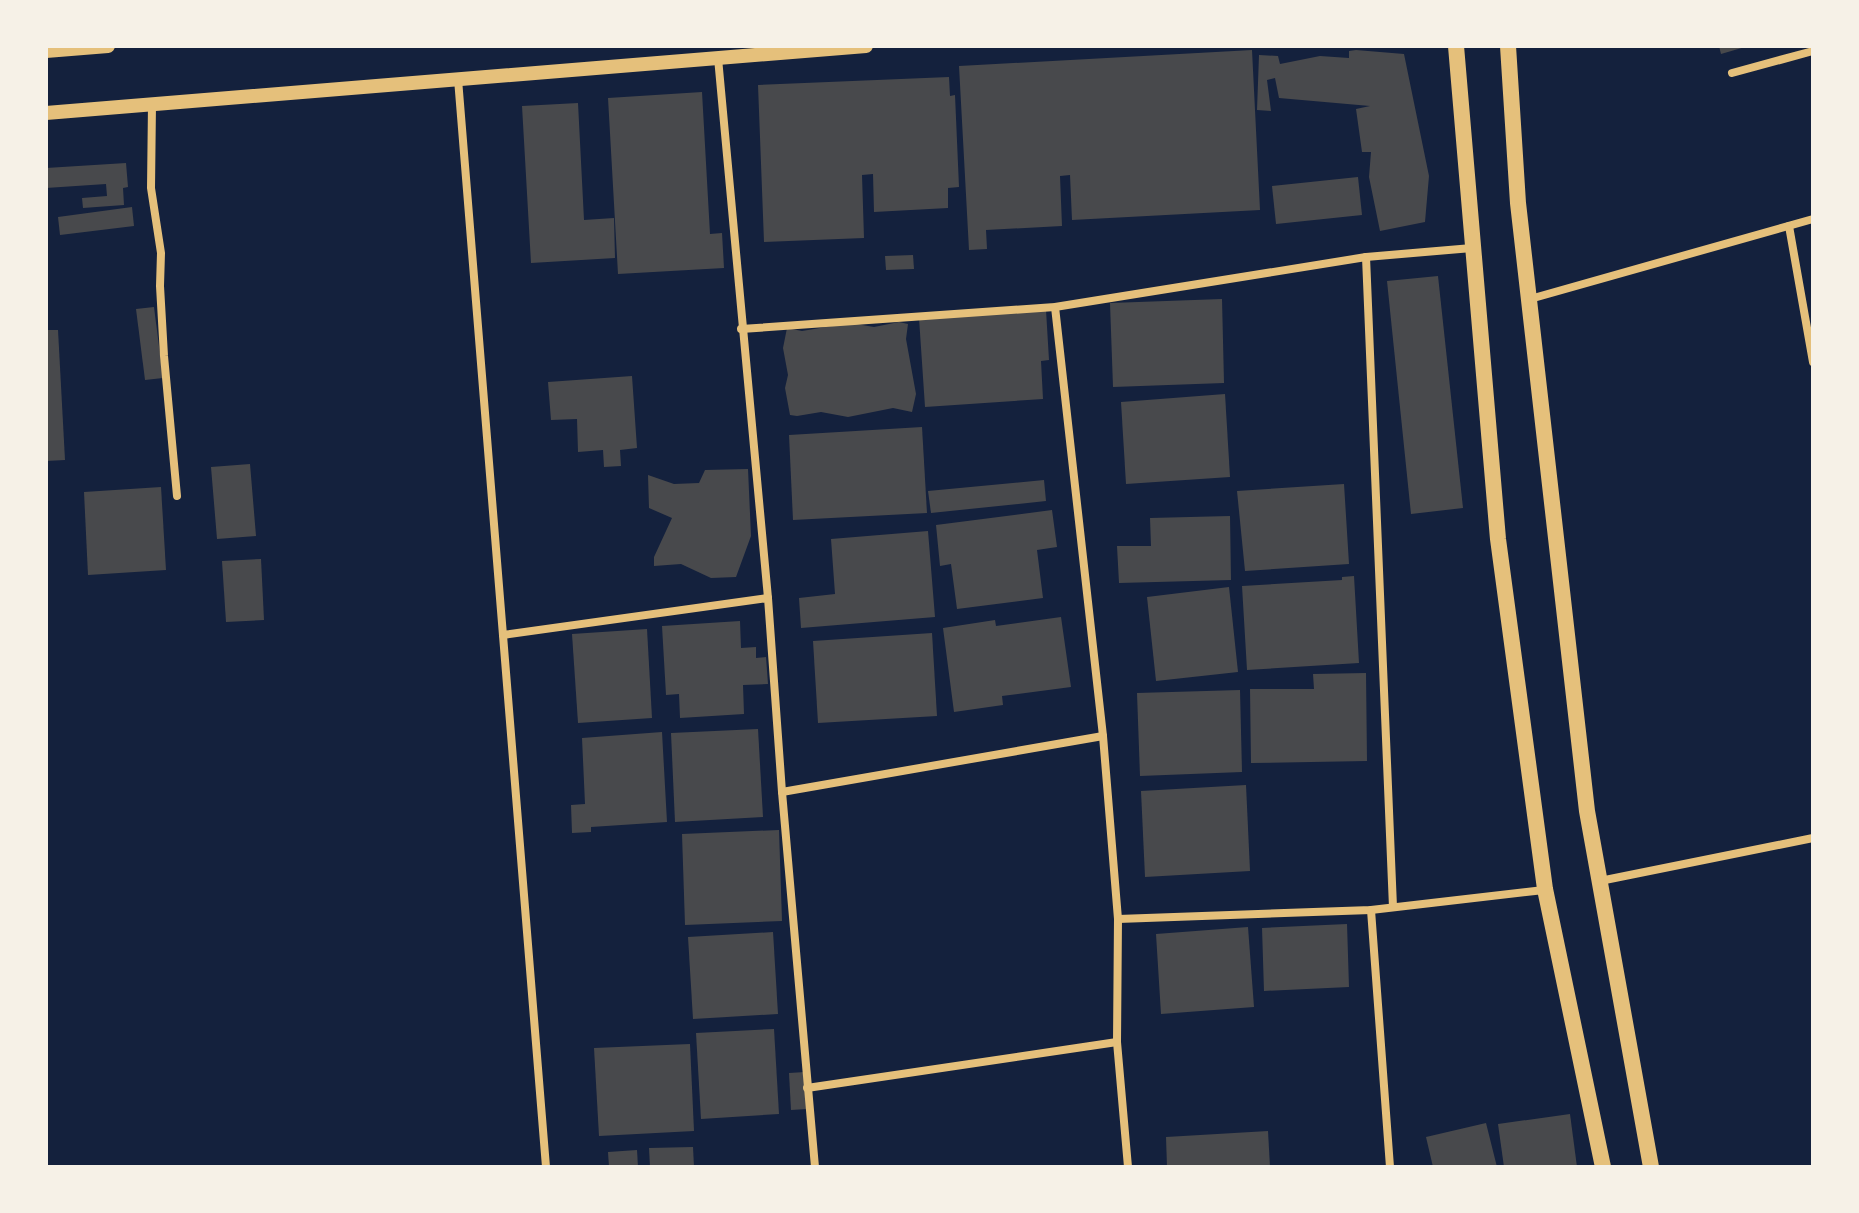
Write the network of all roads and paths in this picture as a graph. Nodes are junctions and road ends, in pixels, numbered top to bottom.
1 (108, 46) edge
2 (866, 46) edge
3 (1447, 46) edge
4 (1456, 46) edge
5 (1508, 46) edge
6 (1516, 46) edge
7 (46, 51) edge
8 (1813, 51) edge
9 (718, 58) junction
10 (1509, 69) junction
11 (1458, 72) junction
12 (1732, 73) dead end
13 (458, 79) junction
14 (152, 104) junction
15 (46, 113) edge
16 (1813, 219) edge
17 (1789, 226) junction
18 (1472, 248) junction
19 (1366, 257) junction
20 (1529, 299) junction
21 (1055, 307) junction
22 (741, 329) junction
23 (1813, 362) edge
24 (177, 496) dead end
25 (768, 598) junction
26 (503, 635) junction
27 (1103, 736) junction
28 (782, 792) junction
29 (1813, 838) edge
30 (1600, 881) junction
31 (1545, 889) junction
32 (1393, 907) junction
33 (1371, 910) junction
34 (1118, 919) junction
35 (1117, 1042) junction
36 (807, 1088) junction
37 (546, 1167) edge
38 (815, 1167) edge
39 (1128, 1167) edge
40 (1390, 1167) edge
41 (1603, 1167) edge
42 (1651, 1167) edge

1 - 7 street
2 - 9 street
3 - 11 main road
4 - 11 main road
5 - 10 main road
6 - 10 main road
8 - 12 street
9 - 13 street
9 - 22 street
10 - 20 main road
11 - 18 main road
13 - 14 street
13 - 26 street
14 - 15 street
14 - 24 street
16 - 17 street
17 - 20 street
17 - 23 street
18 - 19 street
18 - 31 main road
19 - 21 street
19 - 32 street
20 - 30 main road
21 - 22 street
21 - 27 street
22 - 25 street
25 - 26 street
25 - 28 street
26 - 37 street
27 - 28 street
27 - 34 street
28 - 36 street
29 - 30 street
30 - 42 main road
31 - 32 street
31 - 41 main road
32 - 33 street
33 - 34 street
33 - 40 street
34 - 35 street
35 - 36 street
35 - 39 street
36 - 38 street

